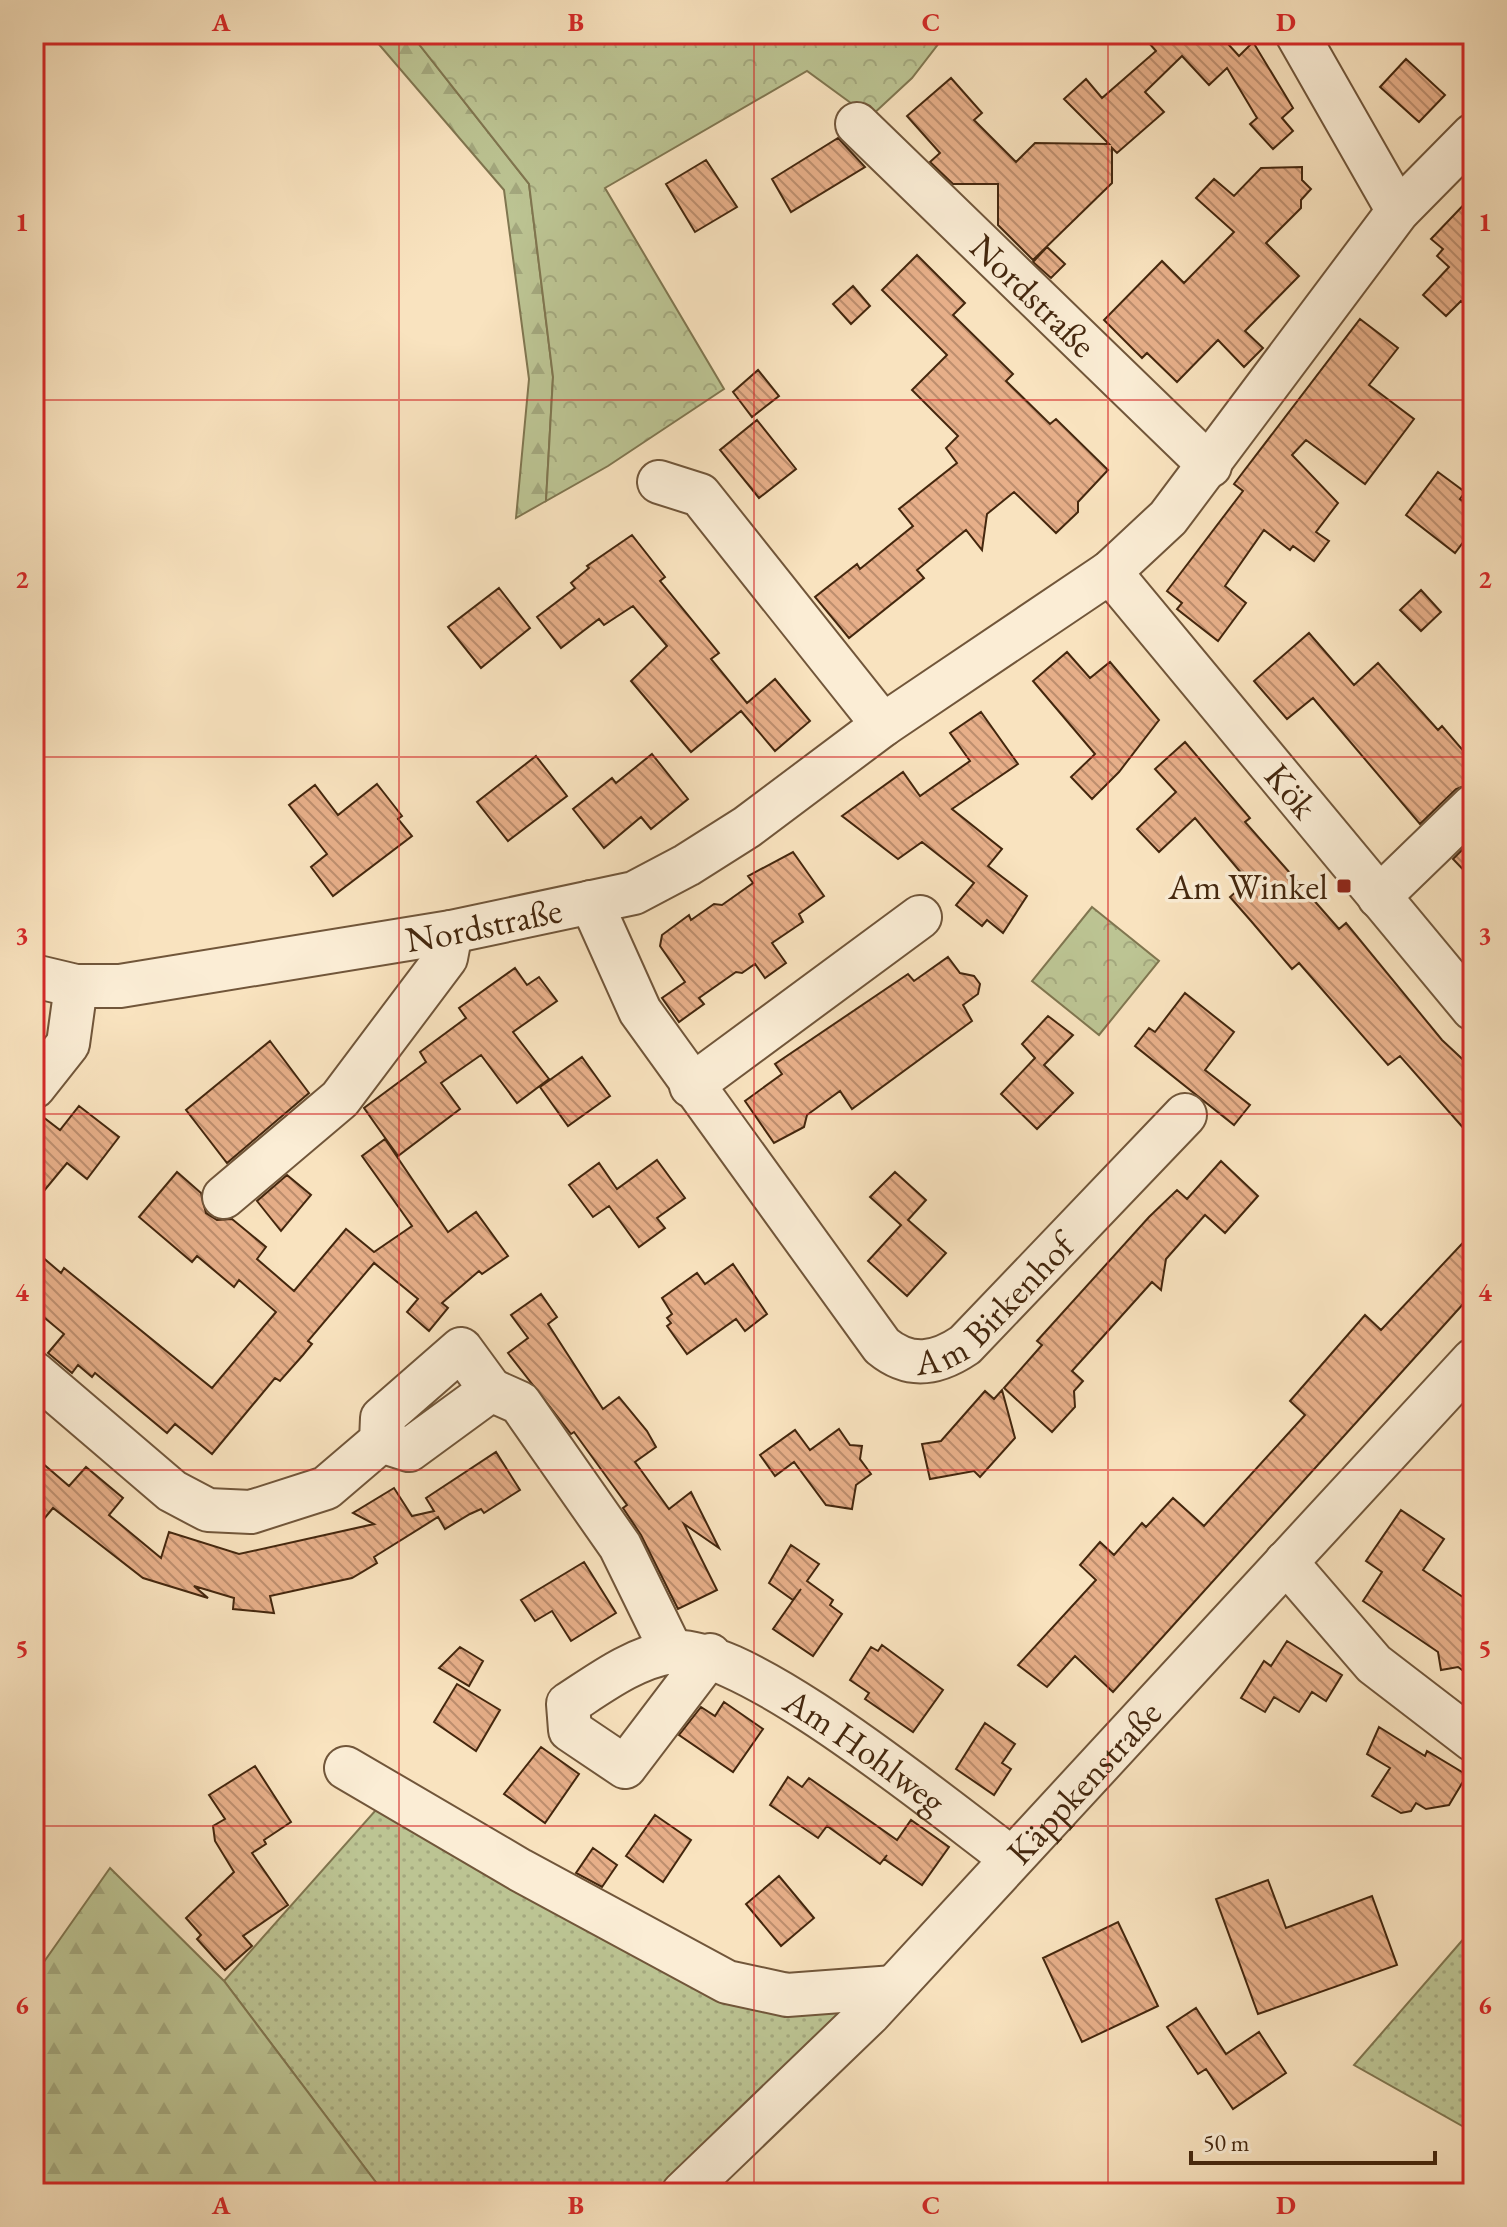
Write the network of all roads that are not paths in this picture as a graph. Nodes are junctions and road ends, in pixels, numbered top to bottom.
1 (1297, 34) edge
2 (857, 124) dead end
3 (1473, 135) edge
4 (1398, 211) junction
5 (1210, 466) junction
6 (659, 482) dead end
7 (1110, 572) junction
8 (883, 725) junction
9 (1473, 806) edge
10 (1379, 897) junction
11 (591, 902) junction
12 (920, 917) dead end
13 (451, 932) junction
14 (34, 976) edge
15 (76, 986) junction
16 (1473, 1009) edge
17 (691, 1086) junction
18 (34, 1087) edge
19 (1185, 1115) dead end
20 (224, 1197) dead end
21 (1473, 1360) edge
22 (34, 1373) edge
23 (1286, 1562) junction
24 (1473, 1740) edge
25 (346, 1768) dead end
26 (1011, 1858) junction
27 (894, 1987) junction
28 (683, 2193) edge

1 - 4 street
2 - 5 street, Nordstraße
3 - 4 street, Nordstraße
4 - 5 street, Nordstraße
5 - 7 street, Nordstraße
6 - 8 street
7 - 8 street, Nordstraße
7 - 10 street, Kök
8 - 11 street, Nordstraße
9 - 10 street
10 - 16 street, Kök
11 - 13 street, Nordstraße
11 - 17 street, Am Birkenhof
12 - 17 street
13 - 15 street, Nordstraße
13 - 20 street
14 - 15 street, Nordstraße
15 - 18 street
17 - 19 street, Am Birkenhof
21 - 23 street, Käppkenstraße
22 - 26 street, Am Hohlweg
23 - 24 street
23 - 26 street, Käppkenstraße
25 - 27 street
26 - 27 street, Käppkenstraße
27 - 28 street, Käppkenstraße

